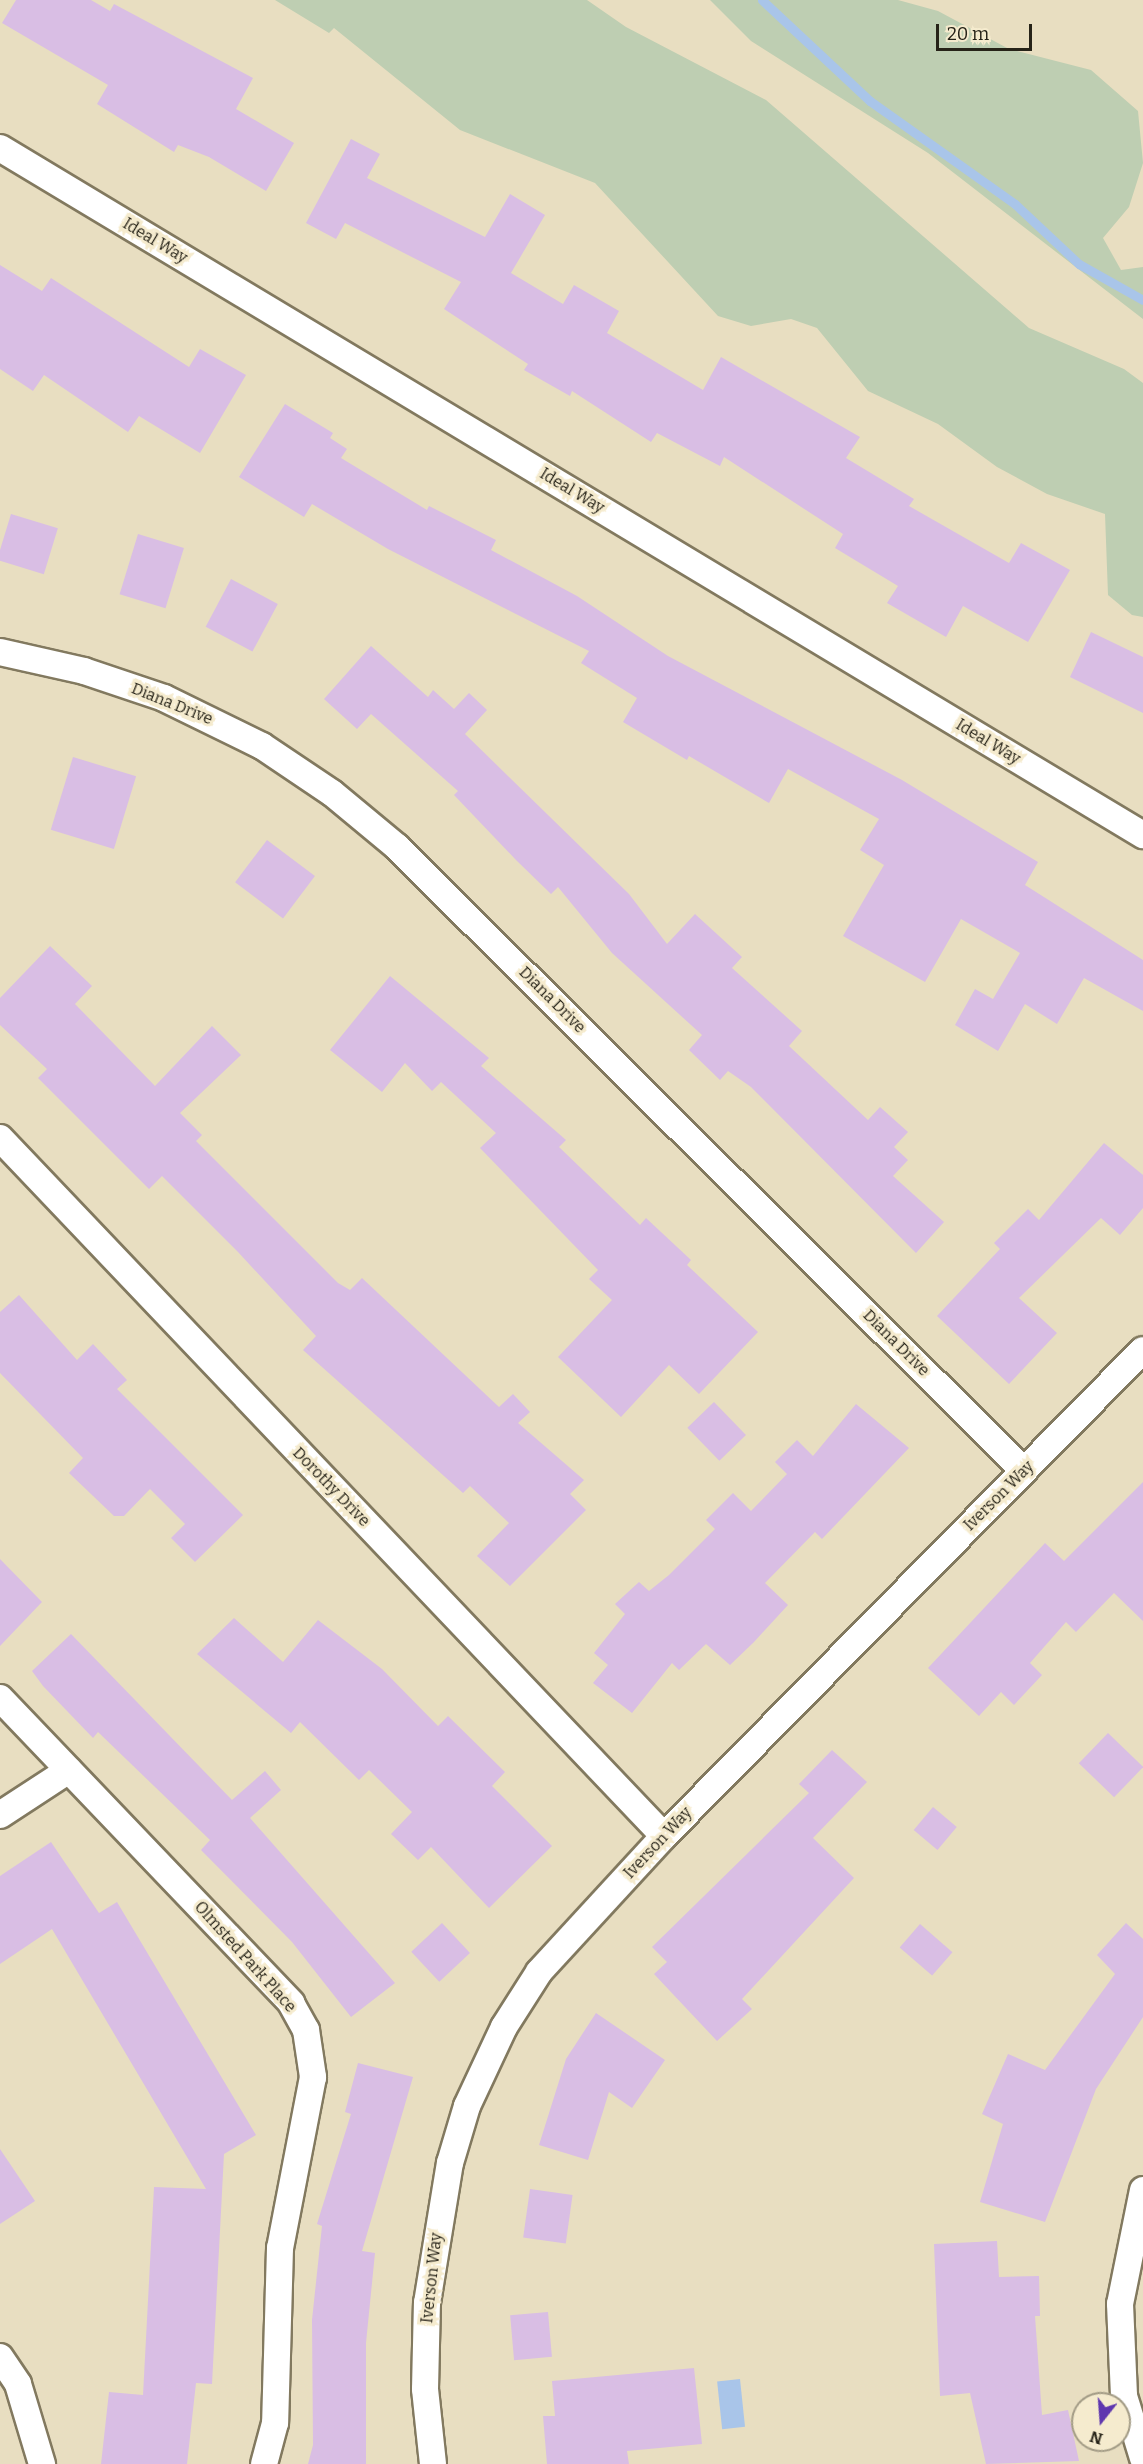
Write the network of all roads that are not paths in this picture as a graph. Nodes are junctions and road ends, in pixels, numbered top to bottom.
1 (0, 148) edge
2 (0, 652) edge
3 (1143, 835) edge
4 (0, 1138) edge
5 (1143, 1350) edge
6 (1024, 1471) junction
7 (0, 1698) edge
8 (69, 1770) junction
9 (0, 1815) edge
10 (664, 1836) junction
11 (1143, 2190) edge
12 (0, 2357) edge
13 (1143, 2456) edge
14 (42, 2464) edge
15 (264, 2464) edge
16 (433, 2464) edge

1 - 3 street, Ideal Way
2 - 6 street, Diana Drive
4 - 10 street, Dorothy Drive
5 - 6 street, Iverson Way
6 - 10 street, Iverson Way
7 - 8 street, Olmsted Park Place
8 - 9 street
8 - 15 street, Olmsted Park Place
10 - 16 street, Iverson Way
11 - 13 street
12 - 14 street

